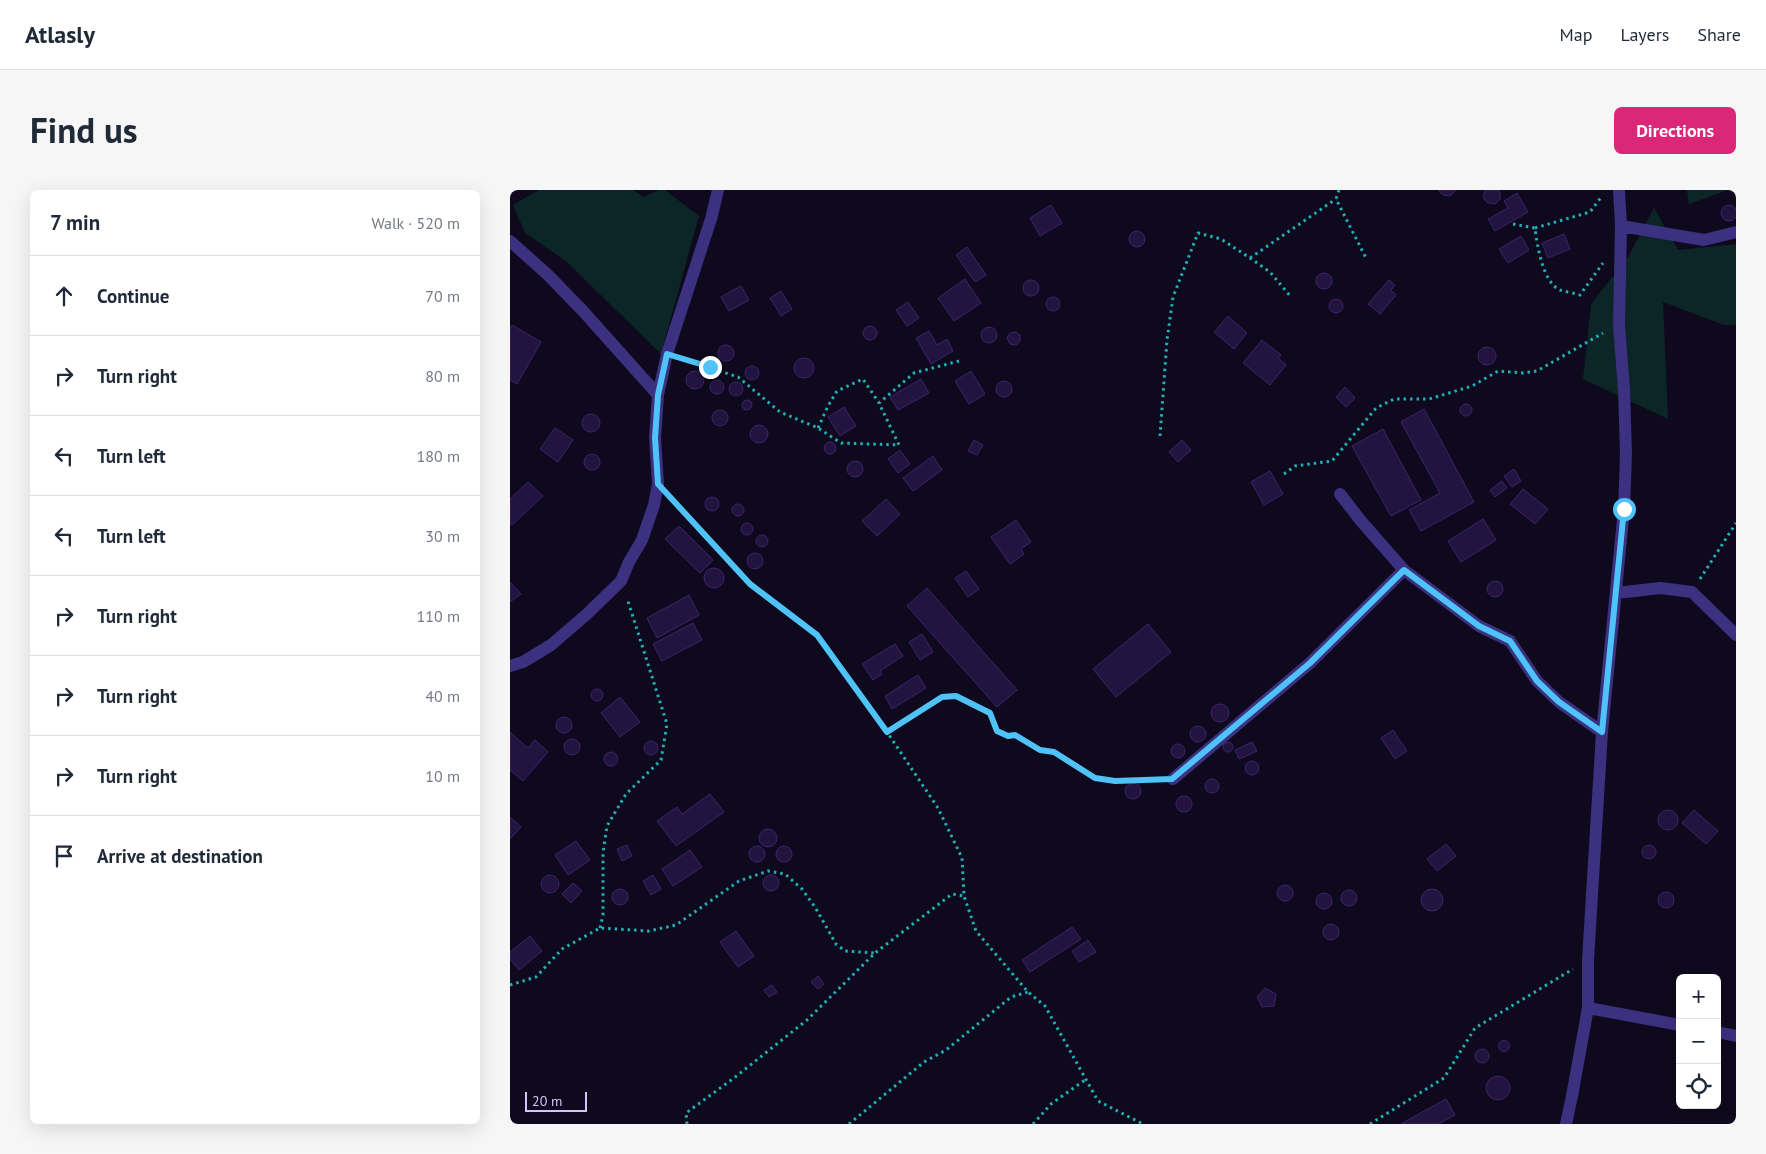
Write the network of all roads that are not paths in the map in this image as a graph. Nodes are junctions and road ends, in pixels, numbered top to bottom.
1 (718, 190) edge
2 (1619, 190) edge
3 (1621, 226) junction
4 (1736, 232) edge
5 (510, 241) edge
6 (658, 395) junction
7 (1340, 494) dead end
8 (1404, 570) junction
9 (1617, 593) junction
10 (1736, 635) edge
11 (510, 666) edge
12 (1602, 732) junction
13 (1172, 779) road end
14 (1588, 1008) junction
15 (1676, 1024) edge
16 (1721, 1033) edge
17 (1736, 1036) edge
18 (1566, 1124) edge

1 - 6 street
2 - 3 street
3 - 4 street
3 - 9 street
5 - 6 street
6 - 11 street
7 - 8 street
8 - 12 street
8 - 13 street
9 - 10 street
9 - 12 street
12 - 14 street
14 - 15 street
14 - 18 street
16 - 17 street

